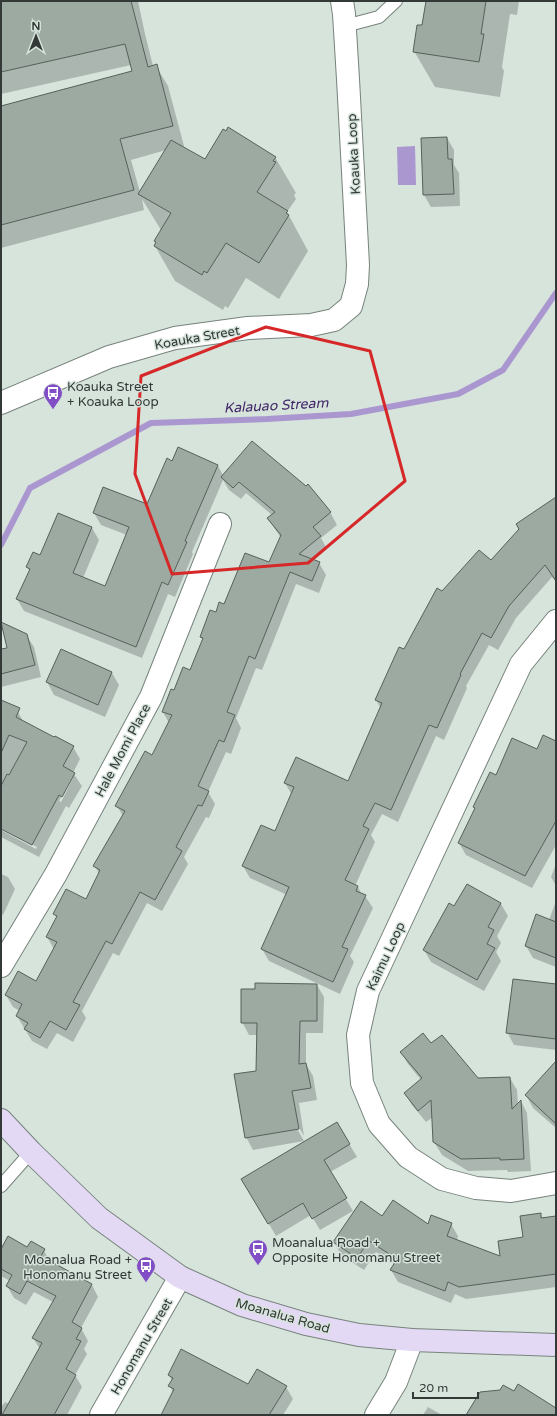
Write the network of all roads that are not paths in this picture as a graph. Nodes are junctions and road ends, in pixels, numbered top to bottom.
1 (342, 1) edge
2 (396, 1) edge
3 (345, 26) junction
4 (351, 306) joint
5 (1, 403) edge
6 (220, 524) dead end
7 (556, 621) edge
8 (1, 966) edge
9 (1, 1120) edge
10 (31, 1152) junction
11 (556, 1183) edge
12 (1, 1186) edge
13 (180, 1277) junction
14 (412, 1340) junction
15 (556, 1345) edge
16 (101, 1415) edge
17 (376, 1415) edge

1 - 3 street, Koauka Loop
2 - 3 lane
3 - 4 street, Koauka Loop
4 - 5 street, Koauka Street
6 - 8 street, Hale Momi Place
7 - 11 street, Kaimu Loop
9 - 10 main road, Moanalua Road
10 - 12 lane
10 - 13 main road, Moanalua Road
13 - 14 main road, Moanalua Road
13 - 16 street, Honomanu Street
14 - 15 main road, Moanalua Road
14 - 17 street

